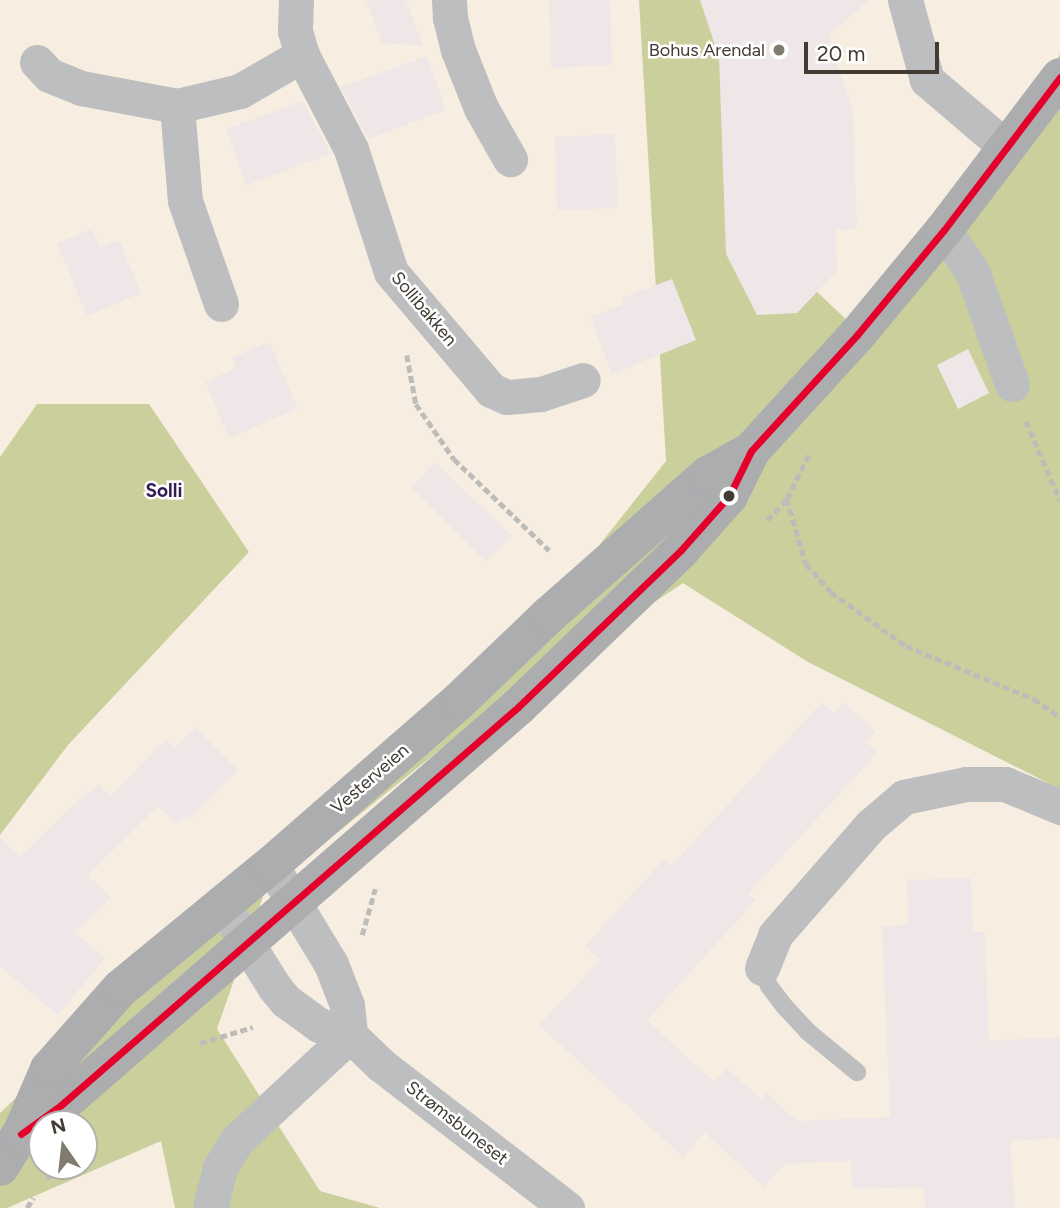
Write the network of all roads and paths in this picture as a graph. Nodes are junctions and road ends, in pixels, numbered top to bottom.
1 (296, 0) edge
2 (449, 0) edge
3 (905, 0) edge
4 (302, 55) junction
5 (37, 62) dead end
6 (1060, 77) edge
7 (177, 106) junction
8 (1007, 148) junction
9 (510, 159) dead end
10 (944, 230) junction
11 (220, 304) dead end
12 (406, 351) dead end
13 (583, 380) dead end
14 (1012, 384) joint
15 (751, 451) junction
16 (787, 499) dead end
17 (1060, 500) edge
18 (550, 550) dead end
19 (1060, 718) edge
20 (1060, 807) edge
21 (271, 864) junction
22 (294, 904) junction
23 (223, 905) junction
24 (247, 944) junction
25 (762, 968) joint
26 (350, 1035) junction
27 (857, 1072) dead end
28 (21, 1134) junction
29 (0, 1167) edge
30 (210, 1208) edge
31 (567, 1208) edge

1 - 4 street, Sollibakken
2 - 9 street
3 - 8 street
4 - 7 street
4 - 13 street, Sollibakken
5 - 7 street
6 - 8 main road, Vesterveien
7 - 11 street
8 - 10 main road, Vesterveien
10 - 14 street
10 - 15 main road, Vesterveien
12 - 18 path
14 - 17 path
15 - 21 main road, Vesterveien
15 - 22 main road, Vesterveien
16 - 19 path
20 - 25 street
21 - 22 street
21 - 23 main road, Vesterveien
22 - 24 main road, Vesterveien
22 - 26 street
23 - 24 street, Strømsbuneset
23 - 28 main road, Vesterveien
24 - 26 street, Strømsbuneset
24 - 28 main road, Vesterveien
25 - 27 lane
26 - 30 street
26 - 31 street, Strømsbuneset
28 - 29 main road, Vesterveien

